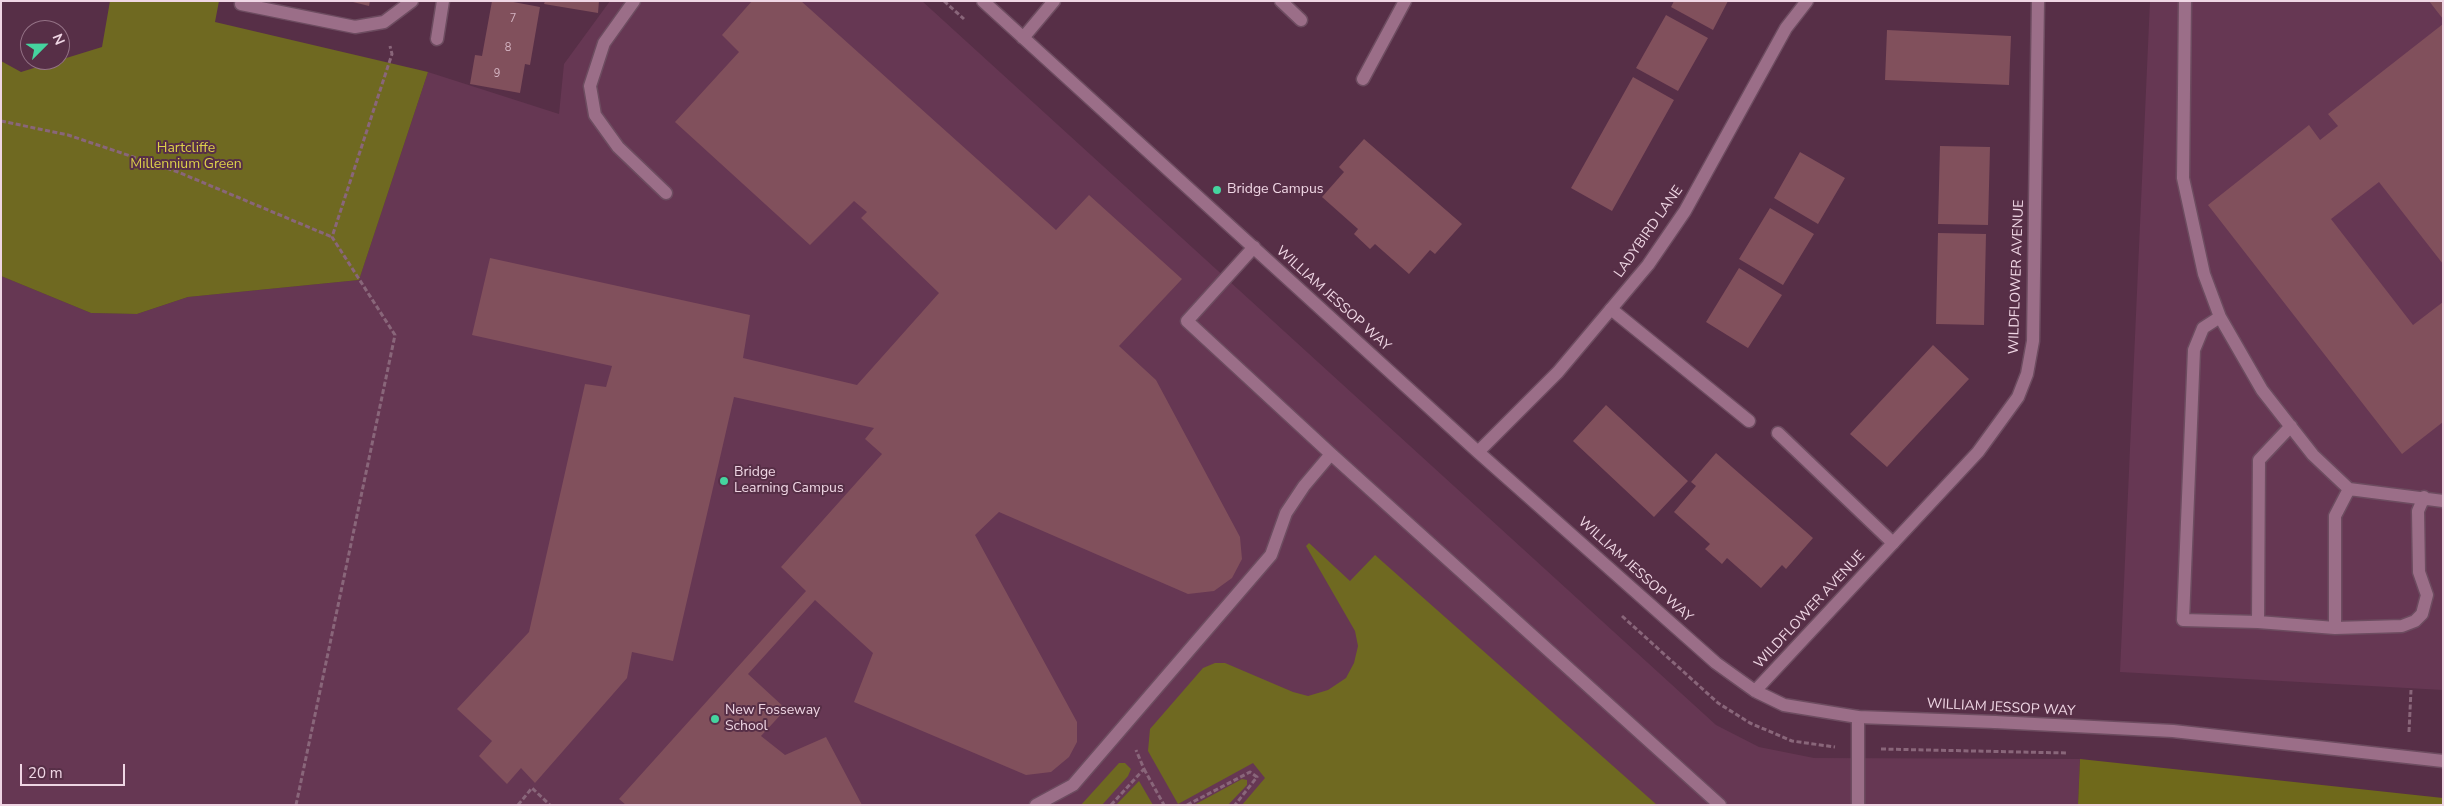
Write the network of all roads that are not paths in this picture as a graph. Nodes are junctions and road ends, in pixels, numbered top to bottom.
1 (412, 1) edge
2 (443, 1) edge
3 (634, 1) edge
4 (983, 1) edge
5 (1054, 1) edge
6 (1281, 1) edge
7 (1405, 1) edge
8 (1807, 1) edge
9 (2038, 1) edge
10 (2185, 1) edge
11 (241, 4) dead end
12 (1301, 20) dead end
13 (1023, 38) junction
14 (437, 39) dead end
15 (1363, 79) dead end
16 (666, 193) dead end
17 (1254, 247) junction
18 (1611, 309) junction
19 (2220, 317) junction
20 (1749, 421) dead end
21 (2291, 426) junction
22 (1778, 433) dead end
23 (1478, 452) junction
24 (1331, 454) junction
25 (2348, 489) junction
26 (2436, 497) edge
27 (1893, 543) junction
28 (2258, 622) junction
29 (2335, 628) junction
30 (1754, 691) junction
31 (1858, 717) junction
32 (2443, 762) edge
33 (1036, 805) edge
34 (1720, 805) edge
35 (1858, 805) edge

1 - 11 street
2 - 14 street
3 - 16 street
4 - 13 street, WILLIAM JESSOP WAY
5 - 13 street
6 - 12 street
7 - 15 street
8 - 18 street, LADYBIRD LANE
9 - 27 street, WILDFLOWER AVENUE
10 - 19 street
13 - 17 street, WILLIAM JESSOP WAY
17 - 23 street, WILLIAM JESSOP WAY
17 - 24 street
18 - 20 street
18 - 23 street, LADYBIRD LANE
19 - 21 street
19 - 28 street
21 - 25 street
21 - 28 street
22 - 27 street
23 - 30 street, WILLIAM JESSOP WAY
24 - 33 street
24 - 34 street
25 - 26 street
25 - 29 street
26 - 29 street
27 - 30 street, WILDFLOWER AVENUE
28 - 29 street
30 - 31 street, WILLIAM JESSOP WAY
31 - 32 street, WILLIAM JESSOP WAY
31 - 35 street

